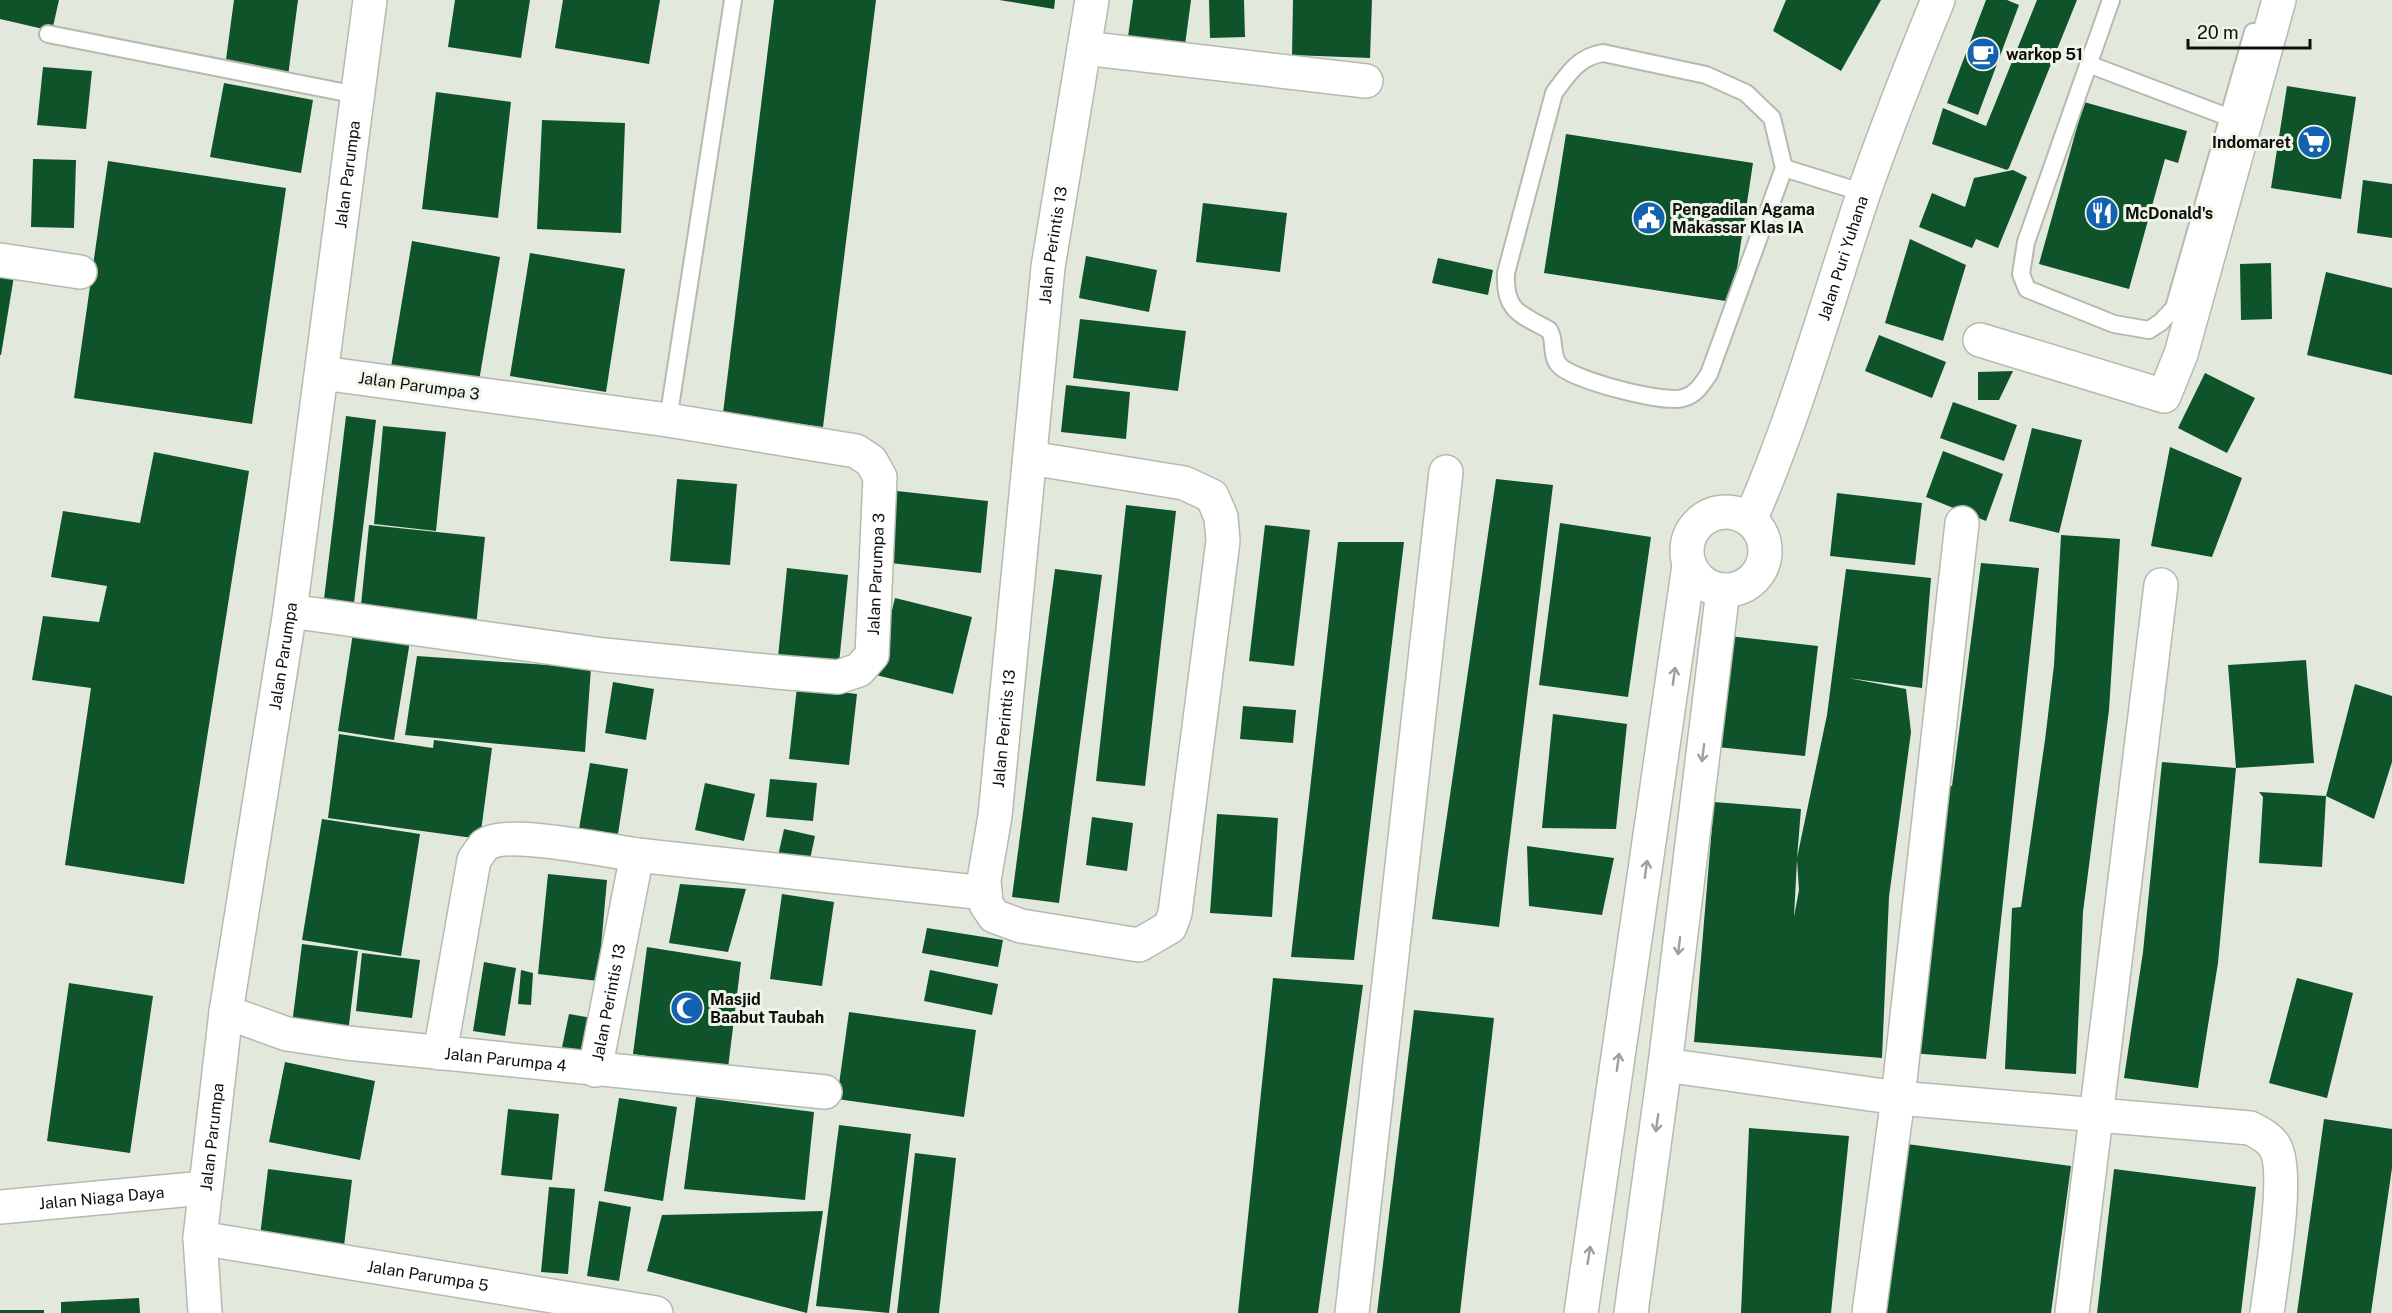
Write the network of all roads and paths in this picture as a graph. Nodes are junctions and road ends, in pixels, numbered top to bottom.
1 (370, 0) edge
2 (733, 0) edge
3 (1092, 0) edge
4 (1938, 0) edge
5 (2111, 0) edge
6 (2263, 0) edge
7 (2279, 0) edge
8 (48, 34) dead end
9 (1084, 48) junction
10 (2088, 64) junction
11 (1366, 81) dead end
12 (357, 95) junction
13 (2228, 117) junction
14 (1784, 168) junction
15 (1864, 193) junction
16 (0, 260) edge
17 (80, 272) dead end
18 (1980, 340) dead end
19 (322, 373) junction
20 (668, 420) junction
21 (1030, 458) junction
22 (1446, 472) dead end
23 (1750, 520) junction
24 (1962, 523) dead end
25 (1689, 565) junction
26 (2161, 585) dead end
27 (1723, 590) junction
28 (290, 611) junction
29 (637, 855) junction
30 (985, 892) junction
31 (226, 1012) junction
32 (440, 1053) junction
33 (1665, 1065) junction
34 (595, 1070) junction
35 (825, 1092) dead end
36 (1898, 1098) junction
37 (2097, 1115) junction
38 (204, 1188) junction
39 (1599, 1189) junction
40 (1646, 1200) junction
41 (0, 1207) edge
42 (200, 1238) junction
43 (205, 1313) edge
44 (656, 1313) edge
45 (1353, 1313) edge
46 (1581, 1313) edge
47 (1631, 1313) edge
48 (1869, 1313) edge
49 (2072, 1313) edge
50 (2268, 1313) edge

1 - 12 street, Jalan Parumpa
2 - 20 lane
3 - 9 street, Jalan Perintis 13
4 - 15 street, Jalan Puri Yuhana
5 - 10 lane
6 - 13 lane
7 - 18 street
8 - 12 lane
9 - 11 street
9 - 21 street, Jalan Perintis 13
10 - 13 lane
10 - 13 lane
12 - 19 street, Jalan Parumpa
14 - 14 lane
14 - 15 lane
15 - 23 street, Jalan Puri Yuhana
16 - 17 street
19 - 20 street, Jalan Parumpa 3
19 - 28 street, Jalan Parumpa
20 - 28 street, Jalan Parumpa 3
21 - 30 street, Jalan Perintis 13
21 - 30 street
22 - 45 street
23 - 25 street
23 - 27 street
24 - 36 street
25 - 27 street
39 -> 25 street
26 - 37 street
27 -> 33 street
28 - 31 street, Jalan Parumpa
29 - 30 street
29 - 32 street
29 - 34 street, Jalan Perintis 13
31 - 32 street, Jalan Parumpa 4
31 - 38 street, Jalan Parumpa
32 - 34 street, Jalan Parumpa 4
33 - 36 street
33 -> 40 street
34 - 35 street, Jalan Parumpa 4
36 - 37 street
36 - 48 street
37 - 49 street
37 - 50 street
38 - 41 street, Jalan Niaga Daya
38 - 42 street, Jalan Parumpa
39 - 40 street
46 -> 39 street
40 - 47 street
42 - 43 street, Jalan Parumpa
42 - 44 street, Jalan Parumpa 5

